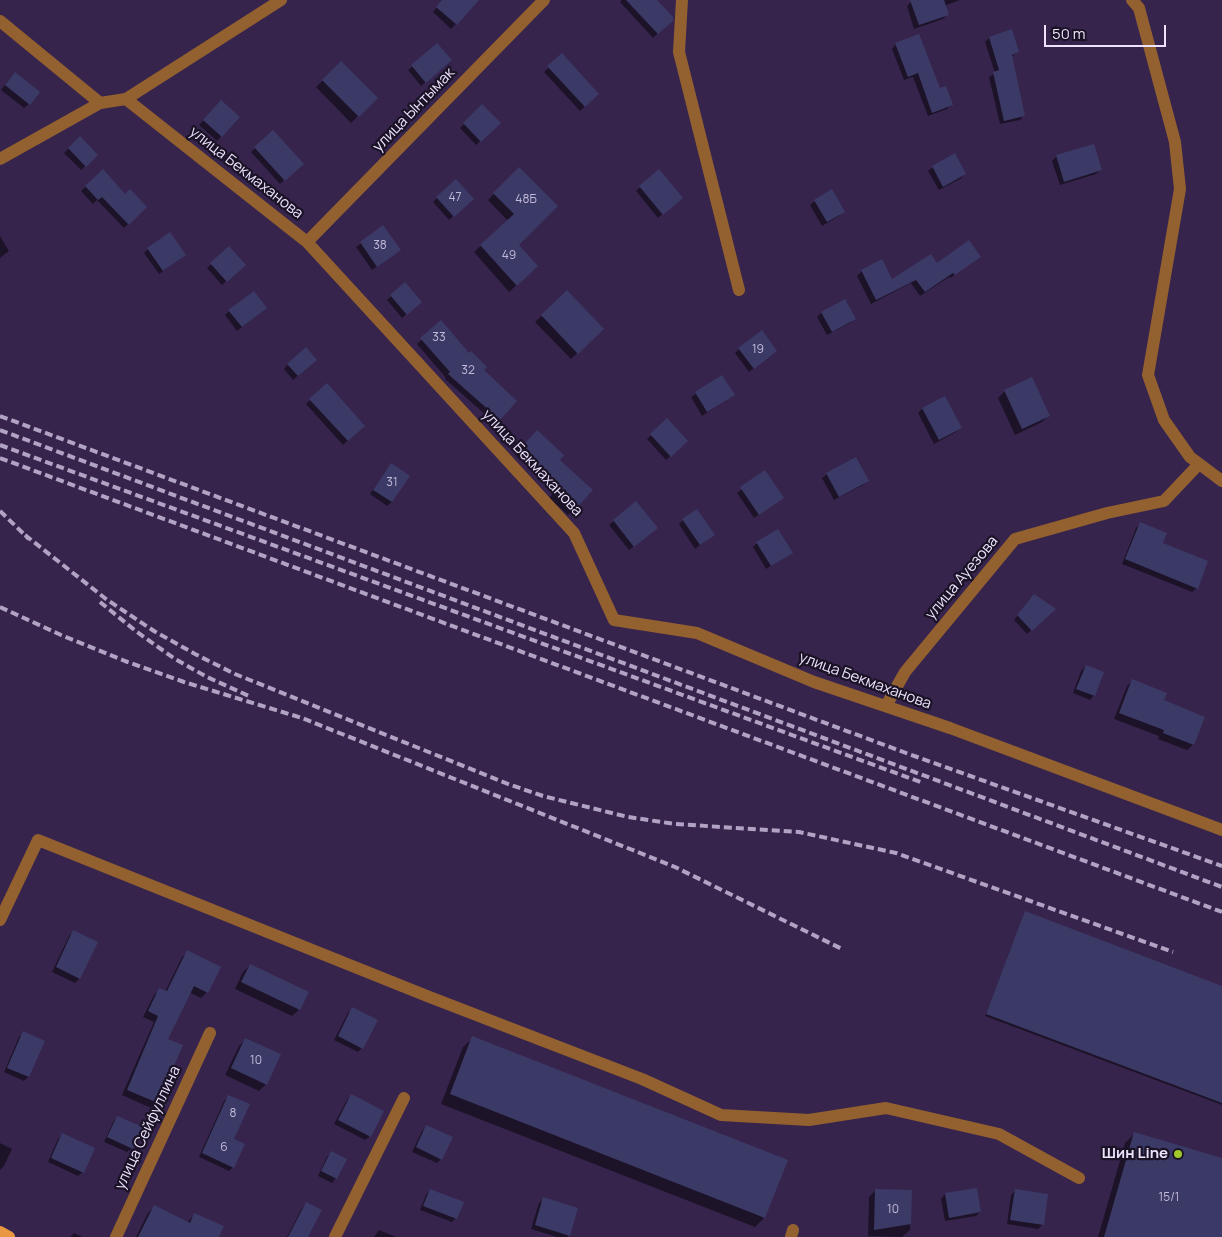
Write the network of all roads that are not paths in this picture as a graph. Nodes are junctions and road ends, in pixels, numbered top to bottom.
1 (281, 0) edge
2 (544, 0) edge
3 (682, 0) edge
4 (1132, 0) edge
5 (0, 21) edge
6 (126, 98) junction
7 (100, 103) junction
8 (0, 159) edge
9 (307, 242) junction
10 (739, 290) dead end
11 (1199, 464) junction
12 (1222, 481) edge
13 (886, 706) junction
14 (1222, 830) edge
15 (0, 920) edge
16 (210, 1033) dead end
17 (404, 1098) dead end
18 (1079, 1178) dead end
19 (0, 1232) edge
20 (9, 1237) edge
21 (116, 1237) edge
22 (335, 1237) edge

1 - 6 street
2 - 9 street, улица Ынтымак
3 - 10 street
4 - 11 street
5 - 7 street
6 - 7 street
6 - 9 street, улица Бекмаханова
7 - 8 street
9 - 13 street, улица Бекмаханова
11 - 12 street
11 - 13 street, улица Ауезова
13 - 14 street, улица Бекмаханова
15 - 18 street
16 - 21 street, улица Сейфуллина
17 - 22 street
19 - 20 main road

